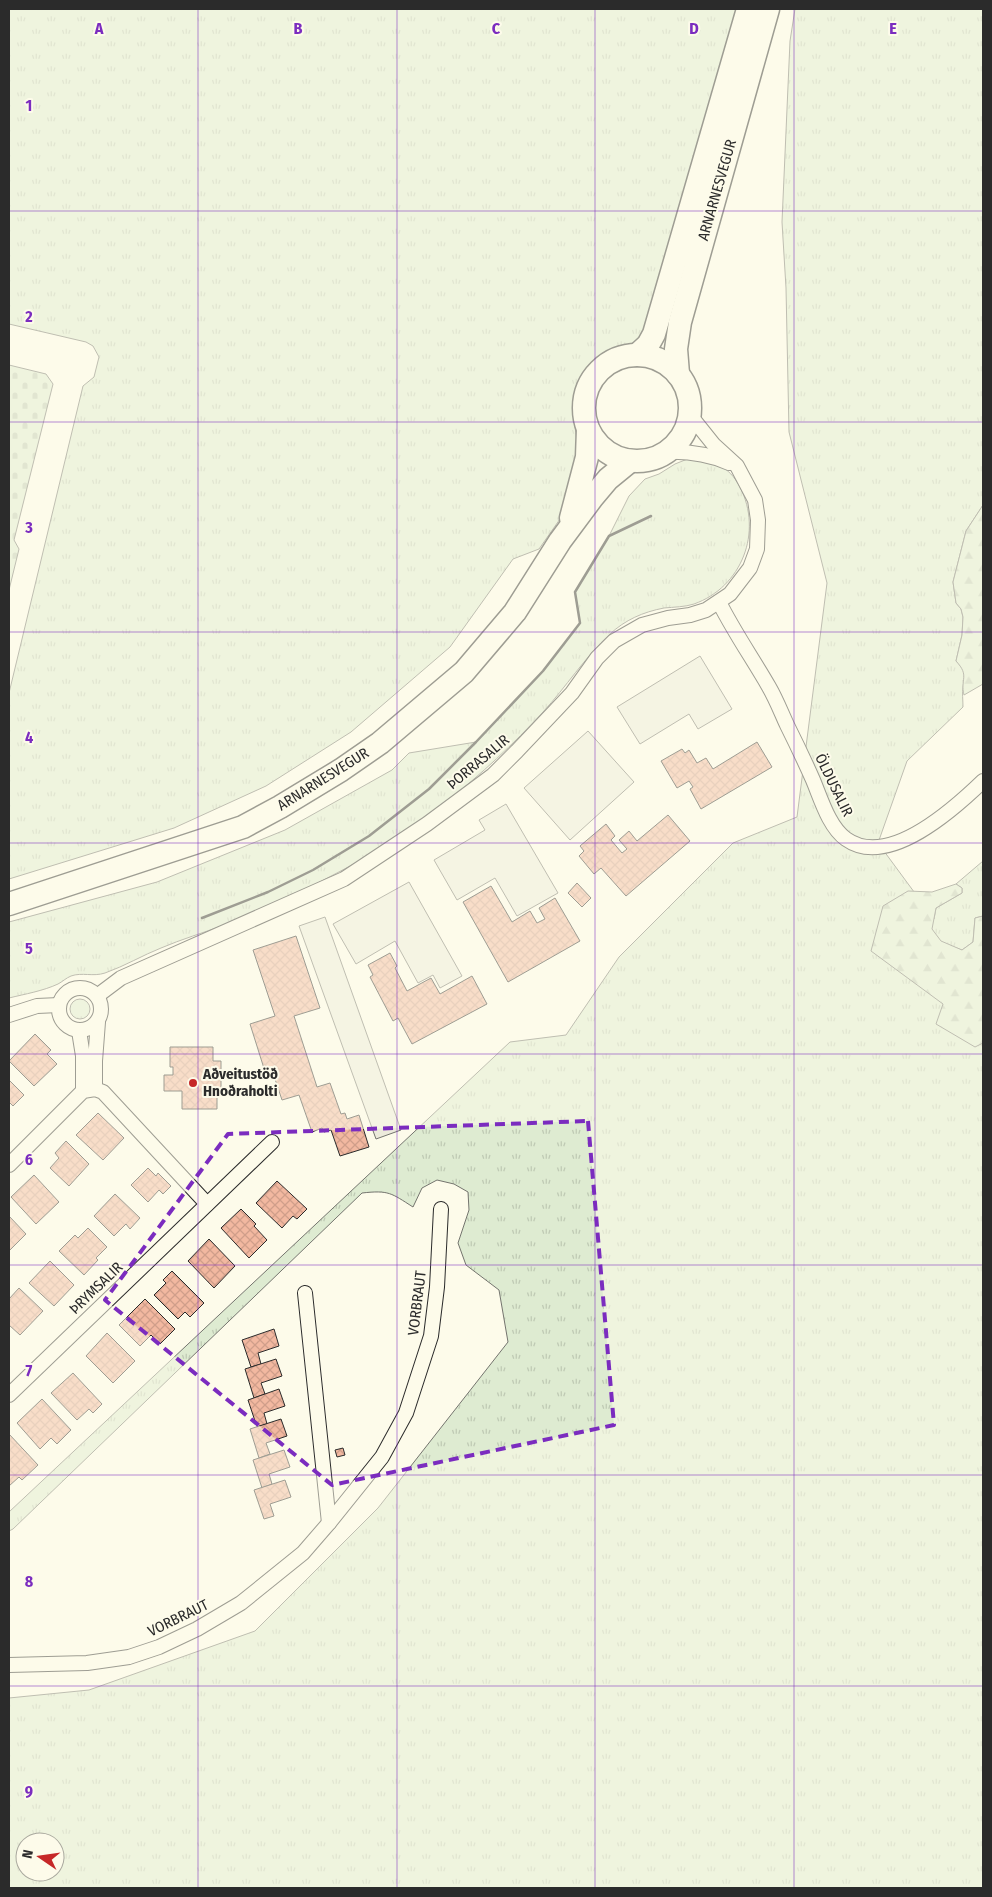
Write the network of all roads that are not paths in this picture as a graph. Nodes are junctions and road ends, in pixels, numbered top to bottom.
1 (748, 9) edge
2 (768, 9) edge
3 (637, 355) junction
4 (678, 374) junction
5 (690, 415) junction
6 (588, 428) junction
7 (668, 452) junction
8 (630, 461) junction
9 (737, 466) junction
10 (560, 541) junction
11 (719, 602) junction
12 (983, 781) edge
13 (9, 904) edge
14 (97, 996) junction
15 (59, 1005) junction
16 (9, 1015) edge
17 (98, 1022) junction
18 (79, 1031) junction
19 (89, 1090) junction
20 (272, 1142) dead end
21 (9, 1164) edge
22 (207, 1204) junction
23 (441, 1209) dead end
24 (305, 1293) dead end
25 (9, 1395) edge
26 (329, 1523) junction
27 (9, 1665) edge

1 - 3 main road, ARNARNESVEGUR
2 - 4 main road, ARNARNESVEGUR
3 - 4 main road
3 - 6 main road
4 - 5 main road
5 - 7 main road
5 - 9 street, ÞORRASALIR
6 - 8 main road
6 - 10 main road, ARNARNESVEGUR
7 - 8 main road
7 - 9 street
8 - 10 main road, ARNARNESVEGUR
9 - 11 street, ÞORRASALIR
10 - 13 main road, ARNARNESVEGUR
11 - 12 street, ÖLDUSALIR
11 - 14 street, ÞORRASALIR
14 - 15 street
14 - 17 street
15 - 16 street
15 - 18 street
17 - 18 street
17 - 19 street
18 - 19 street
19 - 21 street
19 - 22 street
20 - 22 street, ÞRYMSALIR
22 - 25 street, ÞRYMSALIR
23 - 26 street, VORBRAUT
24 - 26 street
26 - 27 street, VORBRAUT

